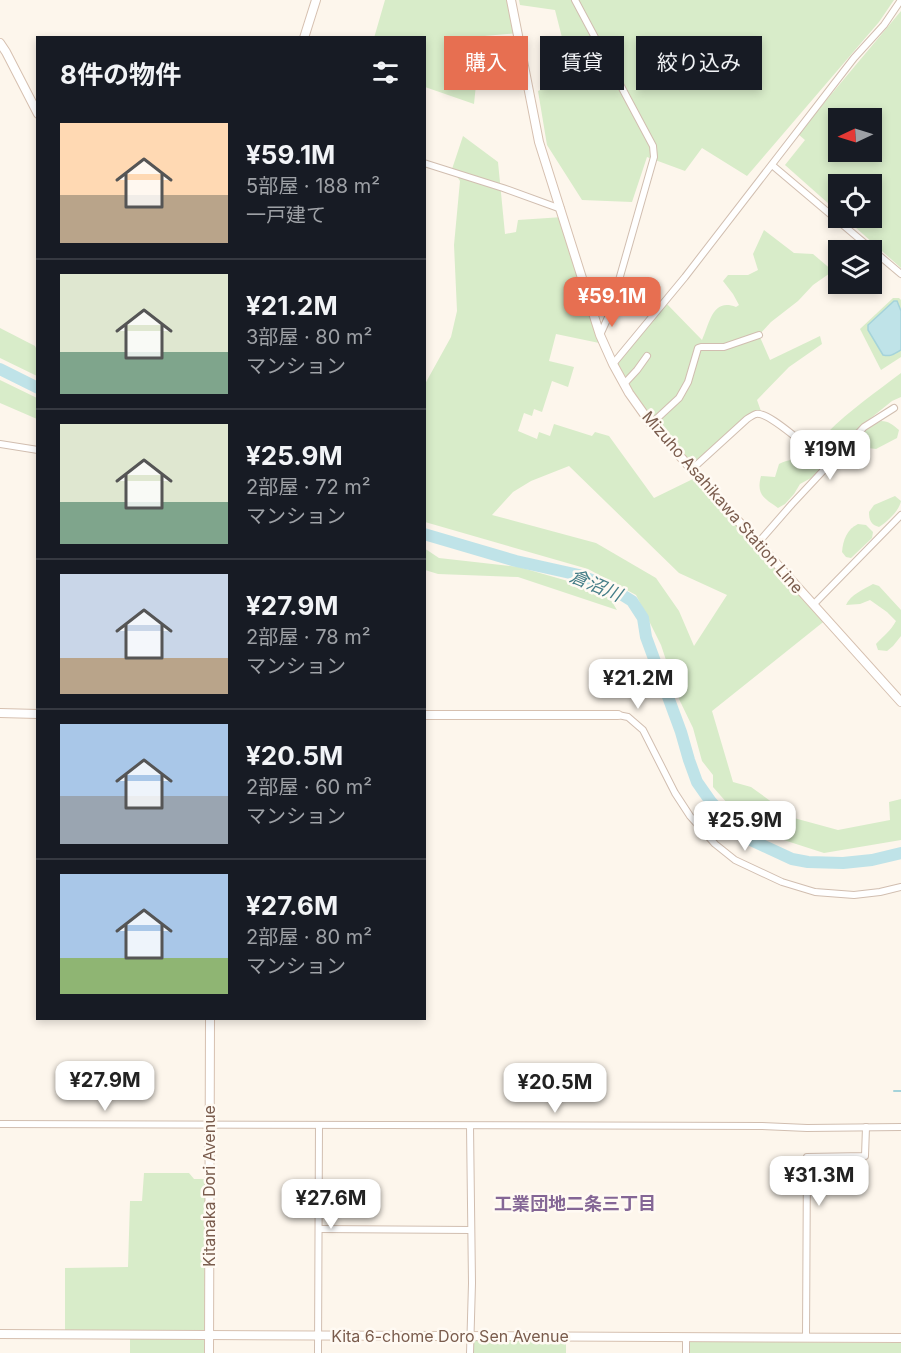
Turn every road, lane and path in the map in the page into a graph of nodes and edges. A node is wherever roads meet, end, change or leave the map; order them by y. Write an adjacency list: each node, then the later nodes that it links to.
1 (316, 0): 5 (street)
2 (511, 0): 10 (street, Mizuho Asahikawa Station Line)
3 (575, 0): 13 (street)
4 (901, 0): 9 (street)
5 (305, 36)
6 (0, 43): 7 (street)
7 (36, 110)
8 (426, 164): 10 (street)
9 (772, 165): 11 (street); 15 (street)
10 (561, 209): 13 (street, Mizuho Asahikawa Station Line)
11 (901, 274)
12 (759, 334): 18 (street)
13 (600, 335): 15 (street, Mizuho Asahikawa Station Line)
14 (647, 356): 16 (street)
15 (613, 364): 16 (street, Mizuho Asahikawa Station Line)
16 (624, 384): 18 (street, Mizuho Asahikawa Station Line)
17 (894, 408): 24 (street)
18 (651, 424): 22 (street, Mizuho Asahikawa Station Line)
19 (798, 439): 22 (street)
20 (0, 444): 21 (street)
21 (36, 450)
22 (691, 470): 24 (street, Mizuho Asahikawa Station Line)
23 (901, 514): 25 (street)
24 (758, 543): 25 (street, Mizuho Asahikawa Station Line)
25 (813, 605): 26 (street, Mizuho Asahikawa Station Line)
26 (901, 702)
27 (0, 713): 28 (street)
28 (36, 714)
29 (426, 715): 30 (street)
30 (618, 715): 31 (street)
31 (901, 887)
32 (210, 1020): 34 (street, Kitanaka Dori Avenue)
33 (0, 1124): 34 (street)
34 (210, 1124): 35 (street); 42 (street, Kitanaka Dori Avenue)
35 (319, 1125): 36 (street); 39 (street)
36 (470, 1126): 37 (street); 40 (street)
37 (866, 1127): 38 (street); 46 (street)
38 (901, 1127)
39 (319, 1229): 40 (street); 43 (street)
40 (471, 1230): 44 (street)
41 (0, 1334): 42 (street, Kita 6-chome Doro Sen Avenue)
42 (209, 1335): 43 (street, Kita 6-chome Doro Sen Avenue); 48 (street, Kitanaka Dori Avenue)
43 (318, 1335): 44 (street, Kita 6-chome Doro Sen Avenue); 49 (street)
44 (470, 1337): 45 (street, Kita 6-chome Doro Sen Avenue); 50 (street)
45 (686, 1337): 46 (street, Kita 6-chome Doro Sen Avenue); 51 (street)
46 (806, 1337): 47 (street, Kita 6-chome Doro Sen Avenue)
47 (901, 1338)
48 (209, 1353)
49 (318, 1353)
50 (470, 1353)
51 (686, 1353)

